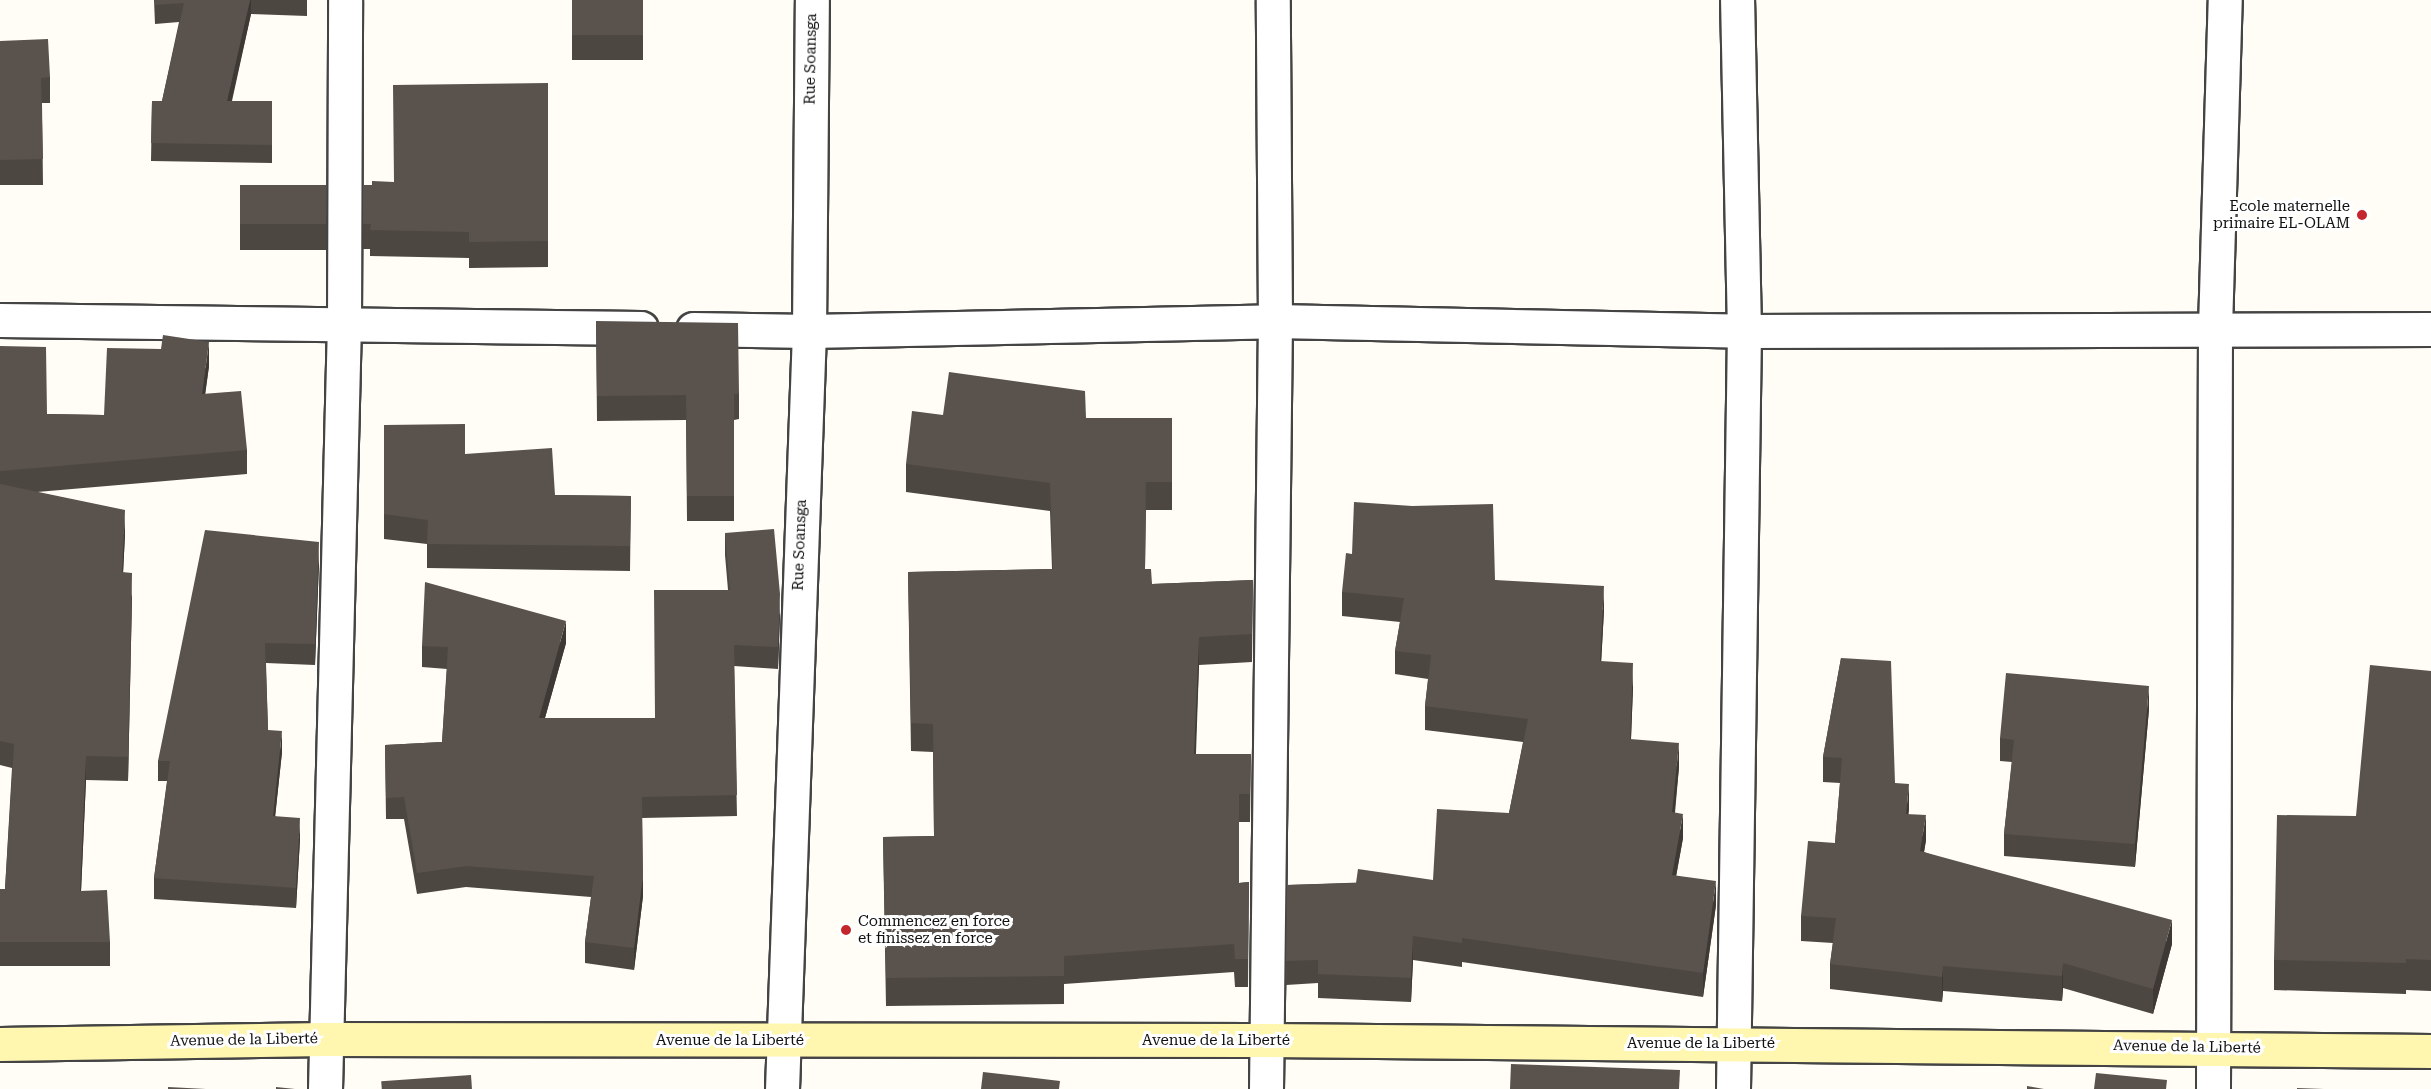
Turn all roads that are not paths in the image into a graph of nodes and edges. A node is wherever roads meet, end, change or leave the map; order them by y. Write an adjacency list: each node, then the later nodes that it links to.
1 (345, 0): 8 (street)
2 (812, 0): 11 (street, Rue Soansga)
3 (1273, 0): 7 (street)
4 (1737, 0): 12 (street)
5 (2225, 0): 9 (street)
6 (0, 320): 8 (street)
7 (1275, 321): 11 (street); 12 (street); 14 (street)
8 (344, 323): 11 (street); 13 (street)
9 (2215, 328): 10 (street); 12 (street); 18 (street)
10 (2431, 329)
11 (809, 331): 15 (street, Rue Soansga)
12 (1744, 331): 17 (street)
13 (325, 1039): 15 (main road, Avenue de la Liberté); 16 (main road, Avenue de la Liberté); 20 (street)
14 (1266, 1040): 15 (main road, Avenue de la Liberté); 17 (main road, Avenue de la Liberté); 22 (street)
15 (781, 1041): 21 (street, Rue Soansga)
16 (0, 1044)
17 (1733, 1044): 18 (main road, Avenue de la Liberté); 23 (street)
18 (2213, 1047): 19 (main road, Avenue de la Liberté); 24 (street)
19 (2431, 1051)
20 (325, 1089)
21 (782, 1089)
22 (1266, 1089)
23 (1733, 1089)
24 (2213, 1089)

